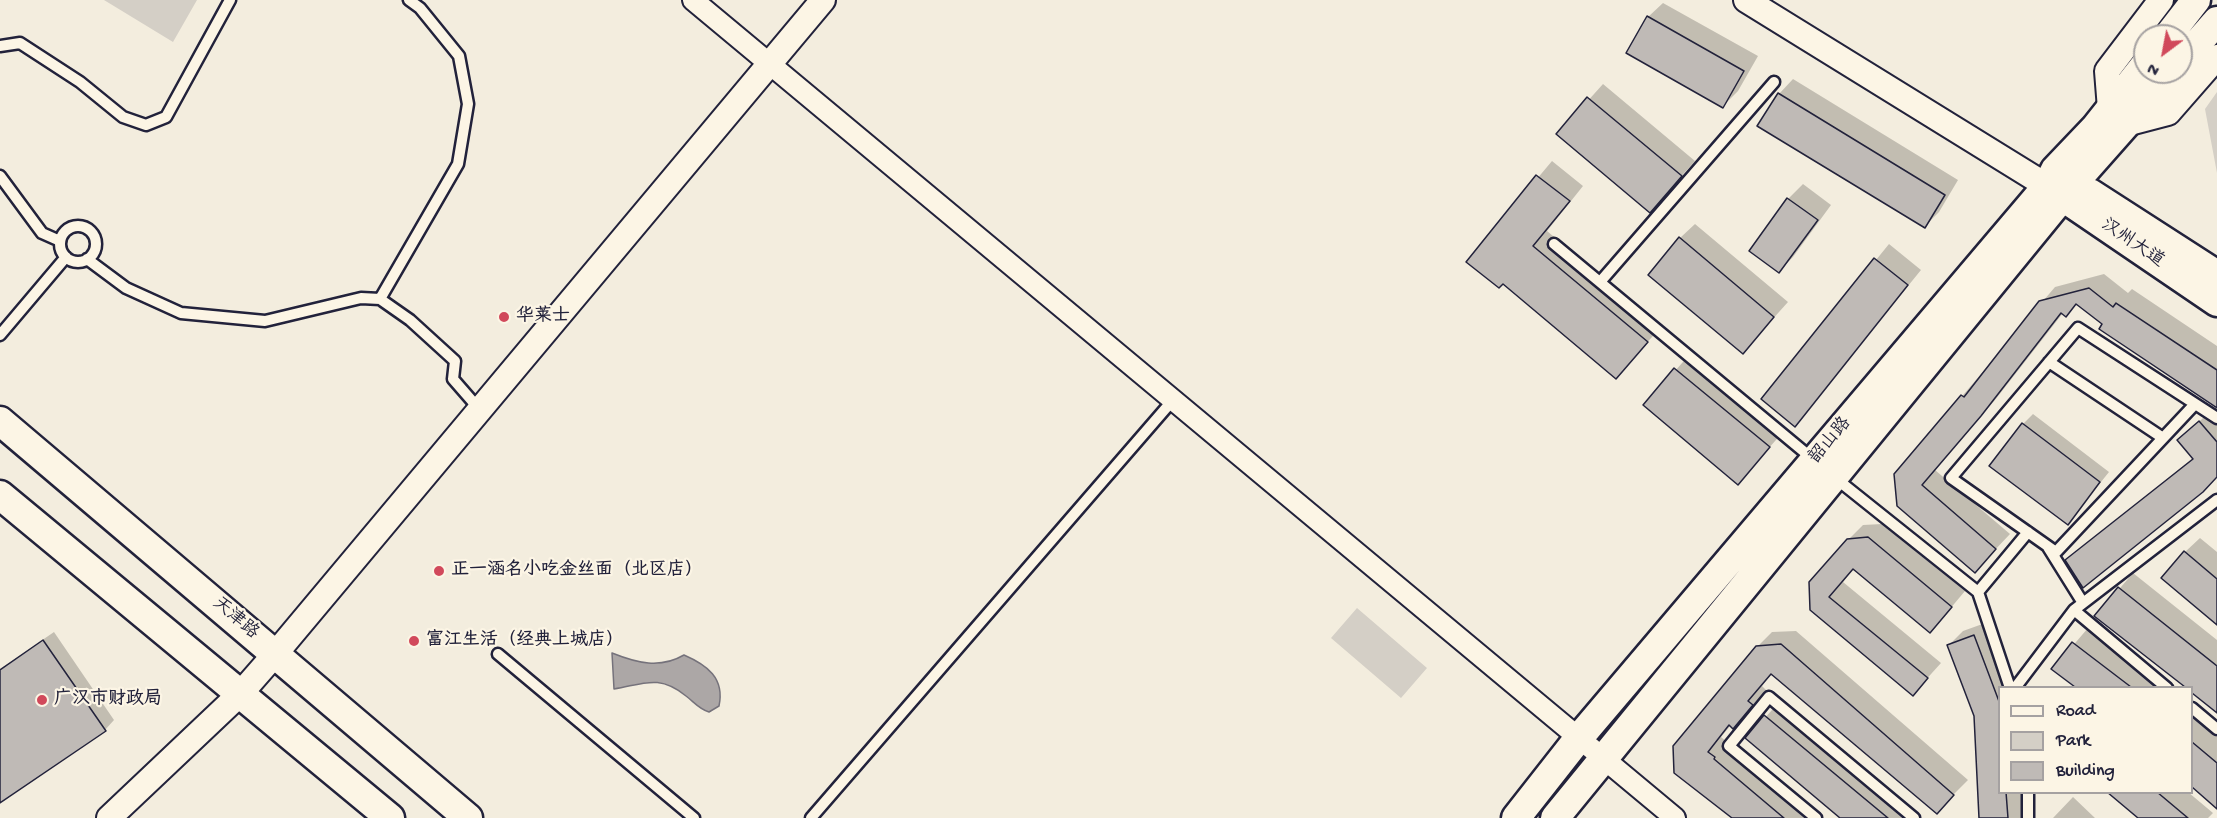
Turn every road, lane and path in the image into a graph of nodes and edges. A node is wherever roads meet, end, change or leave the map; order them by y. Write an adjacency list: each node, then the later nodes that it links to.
1 (230, 0): 10 (lane)
2 (408, 0): 26 (lane)
3 (693, 0): 13 (street)
4 (823, 0): 13 (street)
5 (1746, 0): 19 (street)
6 (2161, 0): 17 (street)
7 (2194, 2): 9 (main road)
8 (2217, 21): 11 (main road)
9 (2177, 24)
10 (0, 46)
11 (2193, 48)
12 (2217, 57): 17 (street)
13 (772, 63): 30 (street); 32 (street)
14 (1774, 82): 25 (lane)
15 (2135, 84): 17 (main road, 韶山路)
16 (2157, 84): 17 (main road, 韶山路)
17 (2118, 116): 19 (main road, 韶山路)
18 (0, 176): 20 (lane)
19 (2059, 184): 24 (main road, 汉州大道); 27 (main road, 汉州大道); 36 (main road, 韶山路)
20 (60, 241): 22 (lane); 23 (lane)
21 (1554, 244): 25 (lane)
22 (66, 257): 23 (lane); 28 (lane)
23 (87, 259): 26 (lane)
24 (2217, 275)
25 (1600, 282): 36 (lane)
26 (380, 299): 32 (lane)
27 (2217, 302)
28 (0, 335)
29 (2049, 362): 31 (lane); 35 (lane); 39 (lane)
30 (1173, 400): 51 (street); 58 (lane)
31 (2195, 404): 33 (lane); 35 (lane)
32 (480, 411): 43 (street)
33 (2217, 418)
34 (0, 421): 43 (main road, 天津路)
35 (2163, 438): 40 (lane)
36 (1824, 469): 41 (lane); 51 (main road, 韶山路); 52 (main road, 韶山路)
37 (0, 495): 48 (main road)
38 (2217, 500): 42 (lane)
39 (2028, 532): 40 (lane); 41 (lane)
40 (2046, 545): 42 (lane)
41 (1978, 592): 45 (lane)
42 (2078, 606): 46 (lane); 47 (lane)
43 (276, 653): 48 (street); 56 (main road, 天津路)
44 (498, 654): 57 (lane)
45 (2010, 686)
46 (2016, 686)
47 (2166, 686)
48 (241, 693): 54 (street); 55 (main road)
49 (2193, 709): 50 (lane)
50 (2217, 729)
51 (1578, 739): 52 (street); 59 (main road, 韶山路)
52 (1602, 759): 60 (main road, 韶山路); 61 (street)
53 (2028, 794): 64 (lane)
54 (109, 818)
55 (390, 818)
56 (468, 818)
57 (694, 818)
58 (811, 818)
59 (1516, 818)
60 (1555, 818)
61 (1675, 818)
62 (1816, 818): 63 (lane)
63 (1914, 818)
64 (2028, 818)

